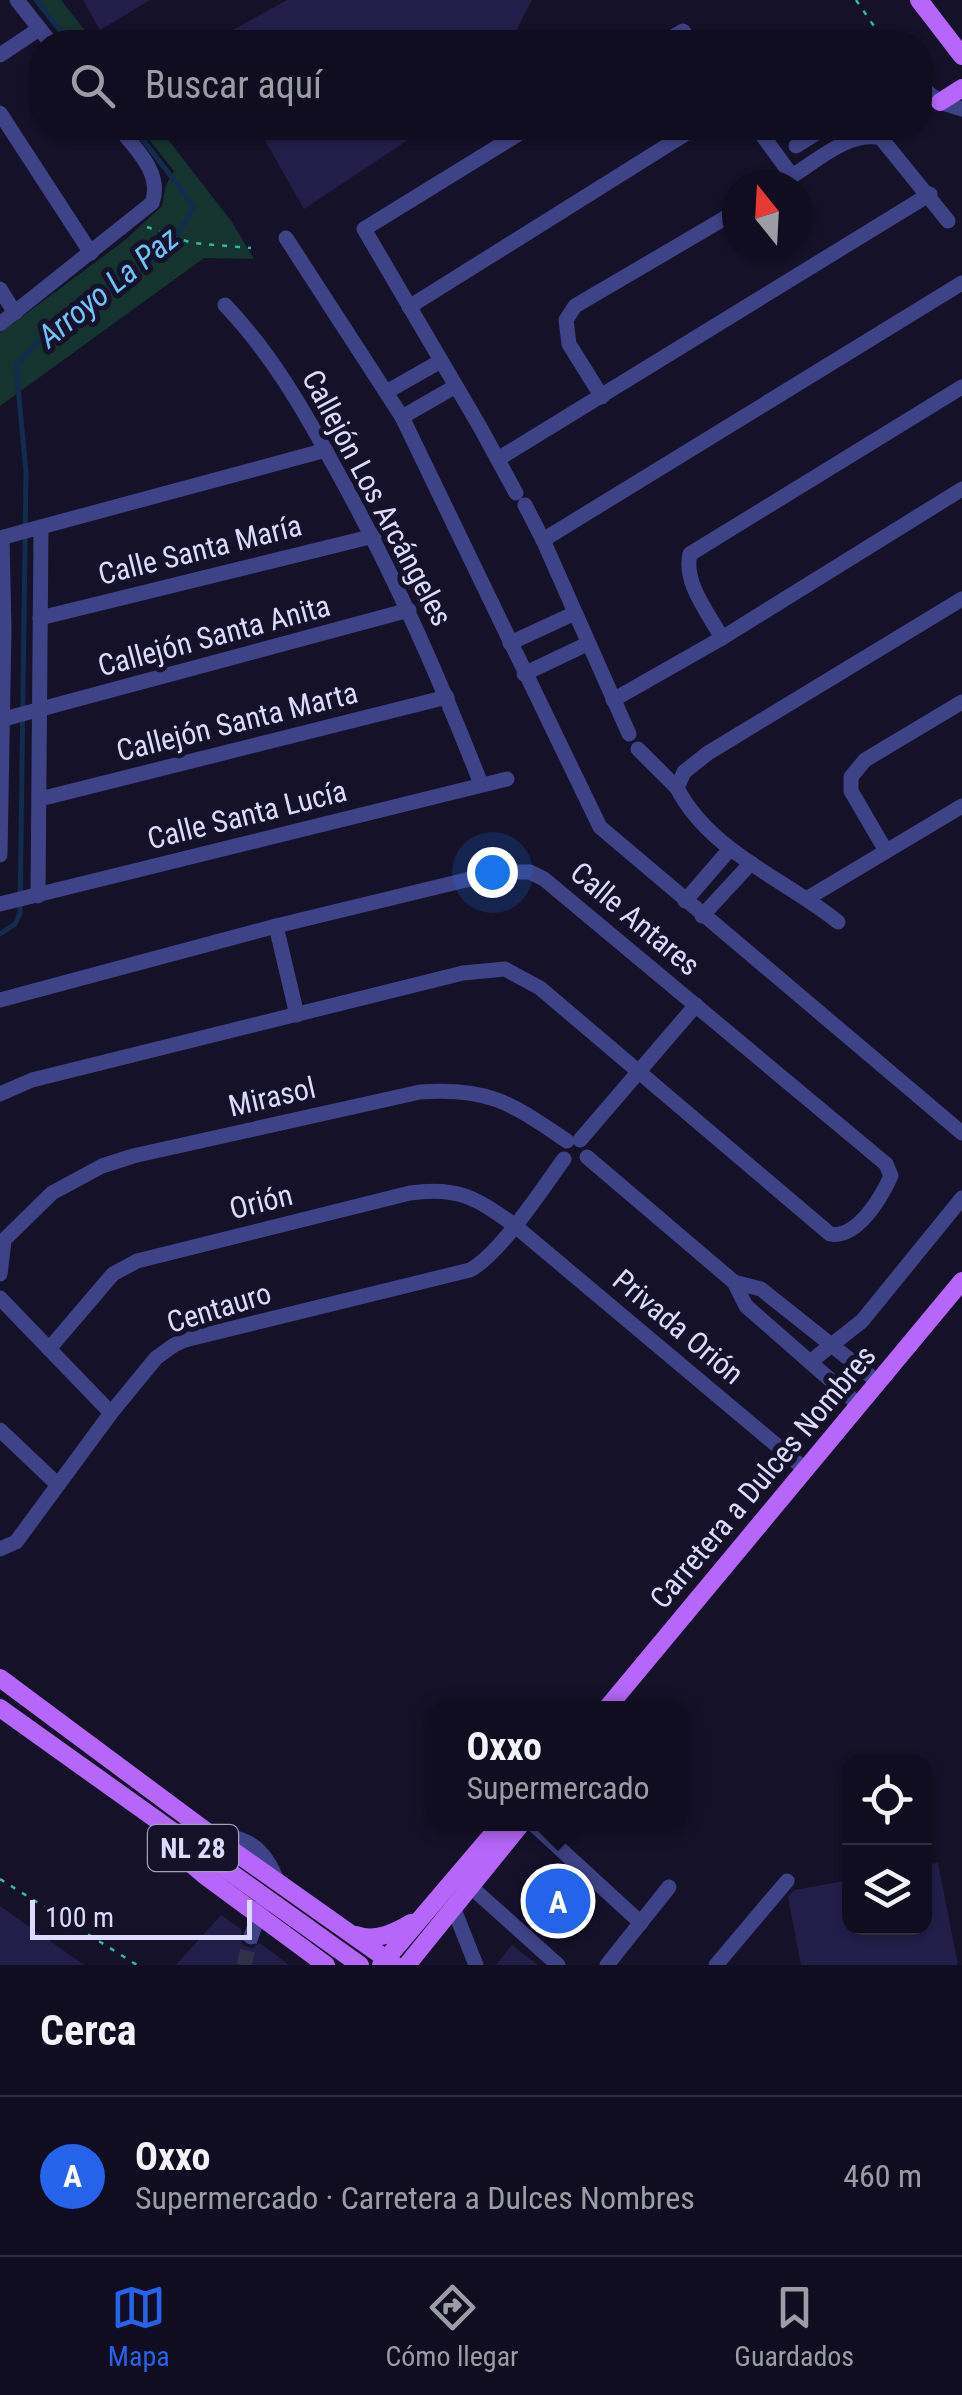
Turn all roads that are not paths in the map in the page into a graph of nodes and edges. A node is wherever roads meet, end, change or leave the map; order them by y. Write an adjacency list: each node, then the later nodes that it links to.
1 (16, 0): 3 (street)
2 (919, 0): 6 (main road)
3 (39, 29)
4 (30, 35): 5 (street)
5 (0, 55)
6 (962, 56)
7 (962, 88): 9 (main road)
8 (932, 96): 9 (street)
9 (940, 102): 10 (street)
10 (962, 109)
11 (0, 112): 26 (street)
12 (127, 140): 26 (street)
13 (509, 140): 30 (street)
14 (676, 140): 30 (street)
15 (763, 140): 20 (street)
16 (806, 140): 19 (street)
17 (852, 140): 21 (street)
18 (883, 140): 22 (street)
19 (796, 146)
20 (779, 170)
21 (803, 170)
22 (930, 194): 24 (street); 37 (street)
23 (722, 219): 37 (street)
24 (948, 220)
25 (286, 238): 36 (street)
26 (91, 253): 31 (street)
27 (962, 282): 45 (street)
28 (0, 289): 31 (street)
29 (226, 306): 39 (street, Callejón Los Arcángeles)
30 (409, 306): 33 (street)
31 (15, 312): 32 (street)
32 (0, 324)
33 (441, 360): 34 (street); 36 (street)
34 (456, 386): 38 (street); 40 (street)
35 (962, 387): 51 (street)
36 (388, 391): 38 (street)
37 (602, 397): 40 (street)
38 (402, 417): 52 (street)
39 (326, 450): 42 (street); 43 (street, Callejón Los Arcángeles)
40 (498, 459): 45 (street)
41 (962, 489): 51 (street)
42 (36, 529): 44 (street); 49 (street)
43 (374, 536): 47 (street, Callejón Los Arcángeles); 49 (street, Calle Santa María)
44 (4, 537): 50 (street)
45 (543, 540): 48 (street)
46 (962, 599): 62 (street)
47 (409, 610): 55 (street, Callejón Los Arcángeles); 58 (street, Callejón Santa Anita)
48 (574, 614): 52 (street); 53 (street)
49 (40, 618): 58 (street)
50 (2, 628): 59 (street)
51 (722, 638): 56 (street)
52 (510, 644): 54 (street)
53 (587, 644): 54 (street); 56 (street)
54 (524, 674): 72 (street)
55 (447, 698): 61 (street, Callejón Los Arcángeles); 63 (street, Callejón Santa Marta)
56 (613, 700): 62 (street)
57 (962, 702): 67 (street)
58 (37, 712): 59 (street, Callejón Santa Anita); 63 (street)
59 (4, 719): 65 (street)
60 (507, 779): 61 (street, Calle Santa Lucía)
61 (482, 784): 70 (street, Calle Santa Lucía)
62 (678, 788): 66 (street)
63 (40, 799): 70 (street)
64 (962, 806): 67 (street)
65 (1, 811): 68 (street)
66 (730, 849): 69 (street); 72 (street)
67 (886, 851): 71 (street)
68 (0, 855)
69 (751, 863): 71 (street); 74 (street)
70 (36, 897): 73 (street, Calle Santa Lucía)
71 (808, 898): 75 (street)
72 (685, 901): 74 (street)
73 (1, 904)
74 (702, 916): 82 (street)
75 (838, 922)
76 (276, 926): 77 (street, Calle Antares); 78 (street, Calle Antares); 79 (street)
77 (0, 1000)
78 (696, 1005): 80 (street); 80 (street, Calle Antares)
79 (297, 1014): 80 (street); 81 (street)
80 (639, 1072): 83 (street)
81 (0, 1094)
82 (962, 1133)
83 (574, 1141): 84 (street); 85 (street); 88 (street, Mirasol)
84 (586, 1157): 85 (street); 91 (street)
85 (564, 1159): 87 (street, Centauro)
86 (962, 1198): 93 (street)
87 (514, 1225): 94 (street, Orión); 98 (street, Centauro); 100 (street, Privada Orión)
88 (2, 1242): 89 (street, Mirasol)
89 (0, 1274)
90 (962, 1281): 96 (main road, Carretera a Dulces Nombres)
91 (734, 1282): 93 (street); 95 (street)
92 (0, 1298): 94 (street)
93 (829, 1344): 95 (street); 96 (street)
94 (48, 1349): 98 (street)
95 (810, 1362): 97 (street)
96 (878, 1382): 97 (main road, Carretera a Dulces Nombres)
97 (859, 1405): 100 (main road, Carretera a Dulces Nombres)
98 (111, 1413): 101 (street, Centauro)
99 (0, 1430): 101 (street)
100 (806, 1470): 104 (main road, Carretera a Dulces Nombres)
101 (58, 1484): 102 (street, Centauro)
102 (5, 1548)
103 (0, 1678): 116 (main road)
104 (613, 1701)
105 (0, 1708): 112 (main road, NL 28)
106 (495, 1831): 115 (main road)
107 (515, 1831): 110 (main road)
108 (542, 1831): 114 (street)
109 (787, 1881): 127 (street)
110 (470, 1886): 113 (main road); 119 (street)
111 (669, 1887): 114 (street)
112 (262, 1907): 117 (street); 118 (main road, NL 28)
113 (453, 1907): 115 (main road); 125 (street)
114 (640, 1922): 126 (street)
115 (427, 1924): 116 (main road); 120 (main road); 123 (main road); 124 (main road)
116 (345, 1931): 120 (main road)
117 (252, 1937)
118 (330, 1957): 121 (main road); 122 (main road, NL 28)
119 (547, 1962)
120 (387, 1963)
121 (348, 1965)
122 (360, 1965)
123 (407, 1965)
124 (424, 1965)
125 (476, 1965)
126 (607, 1965)
127 (716, 1965)

